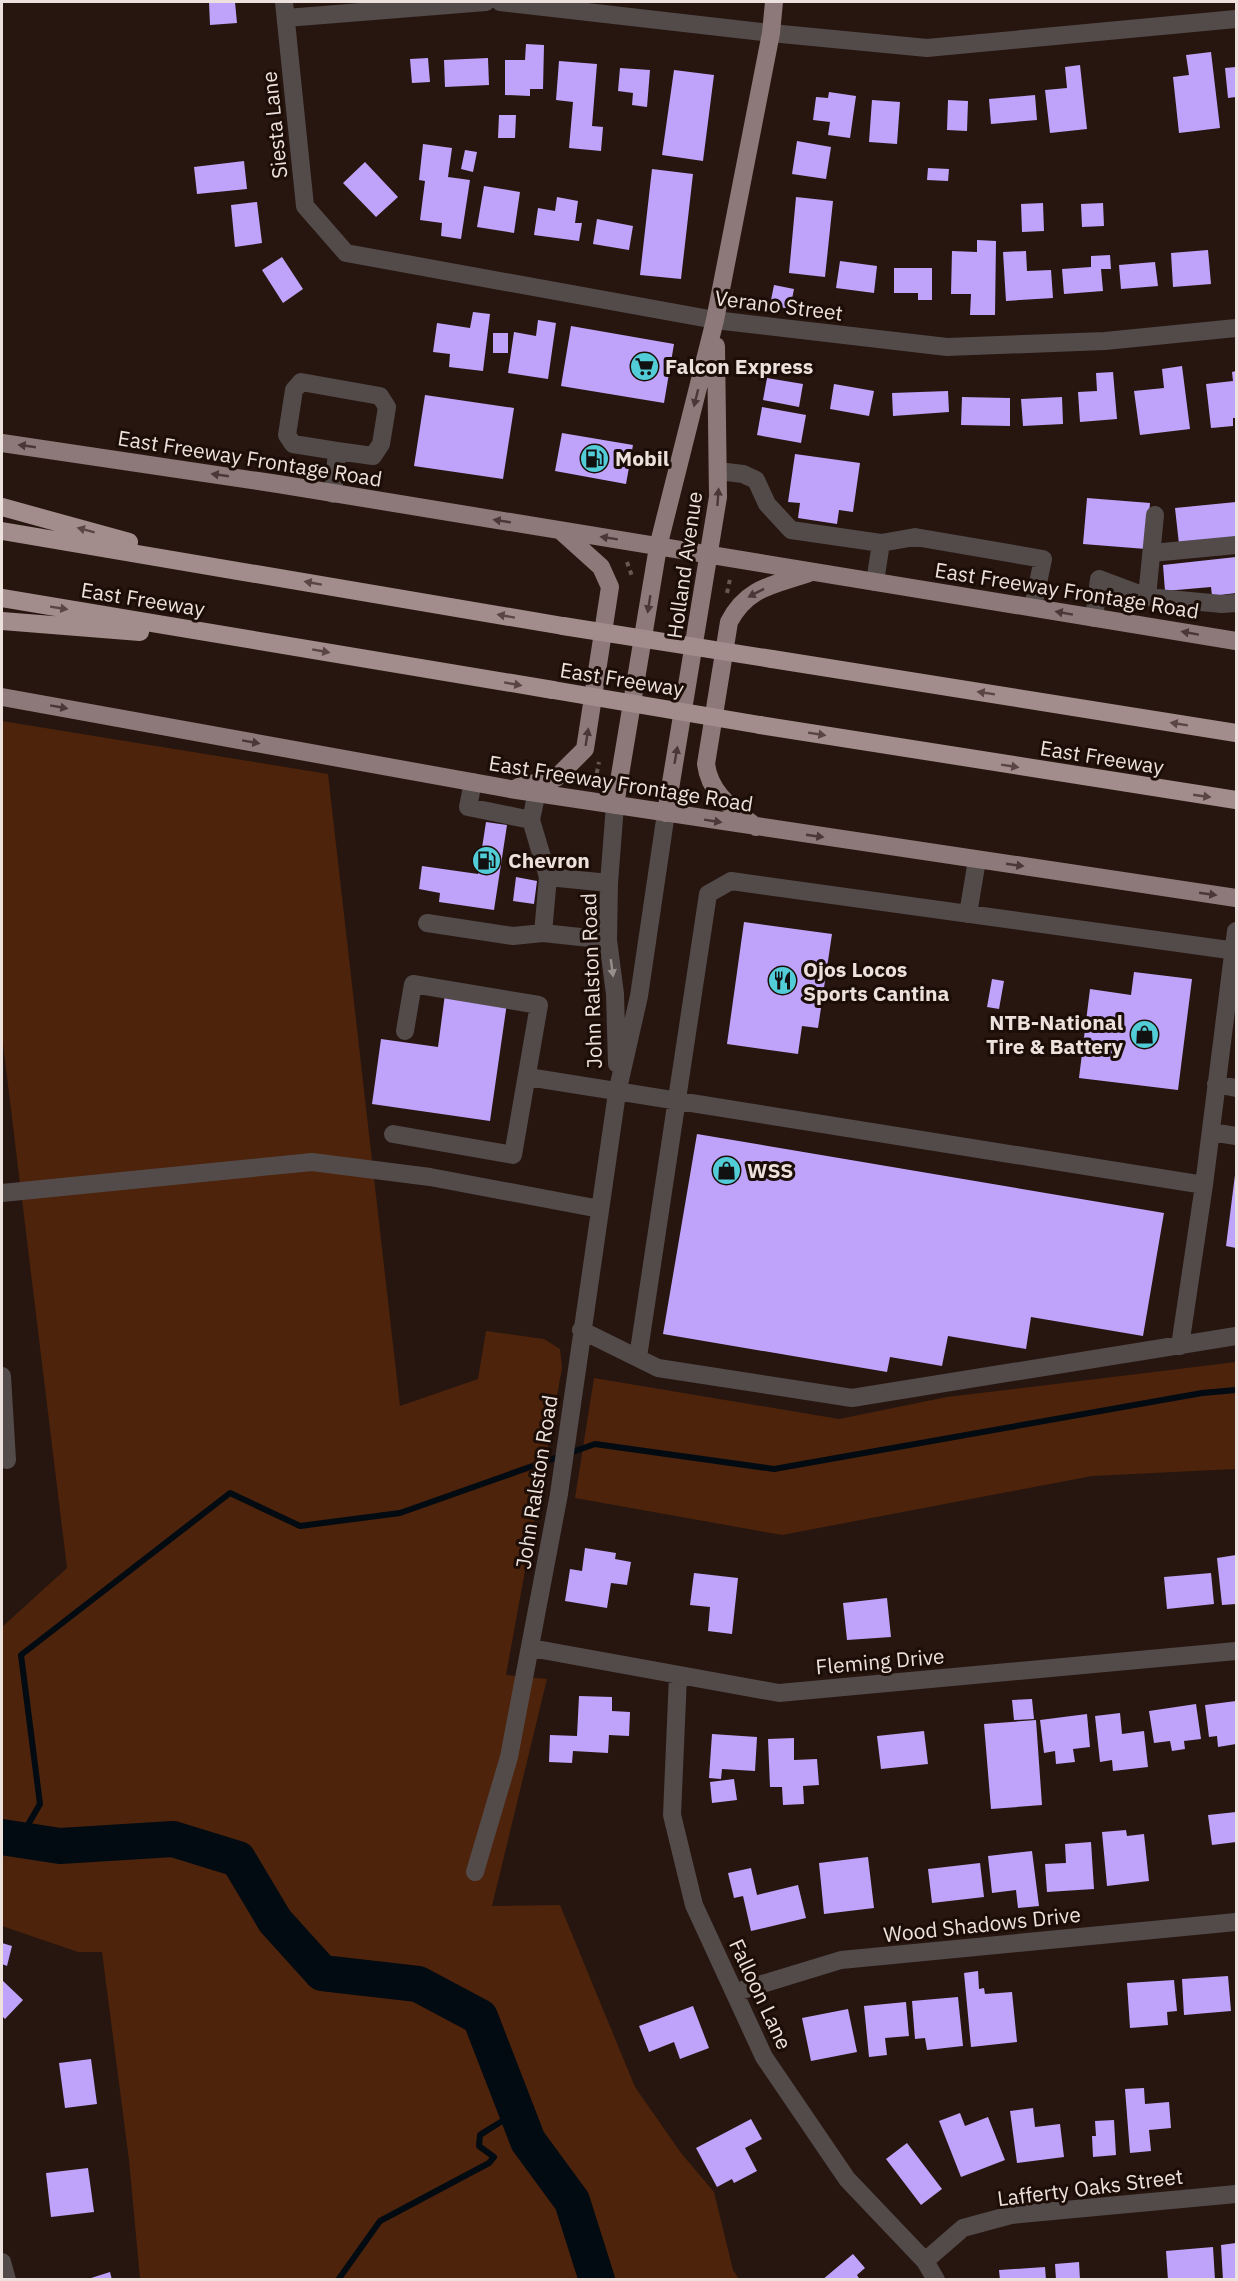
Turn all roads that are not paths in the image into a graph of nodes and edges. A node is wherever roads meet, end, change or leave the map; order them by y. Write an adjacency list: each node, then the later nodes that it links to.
1 (486, 2): 4 (street)
2 (500, 2): 6 (street)
3 (774, 2): 6 (main road, Holland Avenue)
4 (285, 10): 7 (street, Siesta Lane)
5 (1236, 19): 6 (street)
6 (771, 33): 8 (main road, Holland Avenue)
7 (330, 234): 8 (street, Verano Street)
8 (715, 320): 9 (street, Verano Street); 12 (main road, Holland Avenue); 20 (main road, Holland Avenue, one-way to 20)
9 (1236, 328)
10 (2, 443): 13 (main road, East Freeway Frontage Road, one-way to 10)
11 (337, 451): 11 (street); 13 (street)
12 (718, 471): 18 (street); 22 (main road, Holland Avenue, one-way to 12)
13 (333, 494): 16 (main road, East Freeway Frontage Road, one-way to 13)
14 (2, 507): 23 (highway, one-way to 14)
15 (1155, 515): 21 (street)
16 (560, 530): 20 (main road, East Freeway Frontage Road, one-way to 16); 37 (main road, one-way to 16)
17 (2, 531): 23 (highway, East Freeway)
18 (881, 543): 25 (street); 29 (street)
19 (1236, 545): 21 (street)
20 (658, 547): 22 (main road, East Freeway Frontage Road); 39 (main road, John Ralston Road, one-way to 39)
21 (1152, 554): 26 (street)
22 (710, 555): 24 (main road, East Freeway Frontage Road); 40 (main road, Holland Avenue, one-way to 22)
23 (224, 568): 35 (highway, East Freeway, one-way to 23, bridge)
24 (811, 572): 25 (main road, East Freeway Frontage Road); 42 (main road, one-way to 42)
25 (875, 582): 29 (main road, East Freeway Frontage Road)
26 (1147, 597): 28 (street); 30 (street)
27 (2, 598): 32 (highway, East Freeway, one-way to 32)
28 (1236, 603)
29 (1033, 608): 30 (main road, East Freeway Frontage Road, one-way to 29)
30 (1094, 618): 33 (main road, East Freeway Frontage Road, one-way to 30)
31 (2, 621): 32 (highway)
32 (263, 641): 38 (highway, East Freeway, one-way to 38, bridge)
33 (1236, 641)
34 (2, 697): 36 (main road, East Freeway Frontage Road, one-way to 36)
35 (1236, 733)
36 (473, 782): 37 (main road, East Freeway Frontage Road); 41 (street)
37 (538, 788): 39 (main road, East Freeway Frontage Road); 41 (street)
38 (1236, 800)
39 (615, 806): 40 (main road, East Freeway Frontage Road); 45 (street, John Ralston Road)
40 (666, 813): 42 (main road, East Freeway Frontage Road, one-way to 42); 57 (street, John Ralston Road)
41 (531, 820): 44 (street)
42 (757, 828): 43 (main road, East Freeway Frontage Road, one-way to 43)
43 (977, 860): 46 (main road, East Freeway Frontage Road, one-way to 46); 47 (street)
44 (548, 877): 45 (street); 50 (street)
45 (609, 883): 51 (street, John Ralston Road)
46 (1236, 898)
47 (968, 914): 52 (street); 58 (street)
48 (427, 923): 50 (street)
49 (1236, 931): 52 (street)
50 (543, 933): 51 (street)
51 (608, 940): 57 (street, John Ralston Road, one-way to 57)
52 (1234, 951): 55 (street)
53 (405, 1031): 54 (street)
54 (528, 1077): 57 (street); 60 (street)
55 (1216, 1084): 56 (street); 59 (street)
56 (1236, 1088)
57 (617, 1093): 58 (street); 64 (street, John Ralston Road)
58 (677, 1101): 62 (street); 68 (street)
59 (1211, 1131): 61 (street); 62 (street)
60 (393, 1134)
61 (1236, 1136)
62 (1204, 1185): 67 (street)
63 (2, 1193): 64 (street)
64 (600, 1209): 65 (street, John Ralston Road)
65 (581, 1330): 68 (street); 71 (street, John Ralston Road)
66 (1236, 1336): 67 (street)
67 (1180, 1346): 68 (street)
68 (638, 1358)
69 (2, 1376): 70 (street)
70 (2, 1458)
71 (531, 1648): 73 (street, Fleming Drive); 74 (street, John Ralston Road)
72 (1236, 1651): 73 (street, Fleming Drive)
73 (678, 1676): 76 (street, Falloon Lane)
74 (475, 1872)
75 (1236, 1922): 76 (street, Wood Shadows Drive)
76 (736, 1992): 78 (street, Falloon Lane)
77 (1236, 2194): 78 (street, Lafferty Oaks Street)
78 (925, 2261): 81 (street, Falloon Lane)
79 (2, 2262): 80 (street)
80 (7, 2280)
81 (936, 2280)

